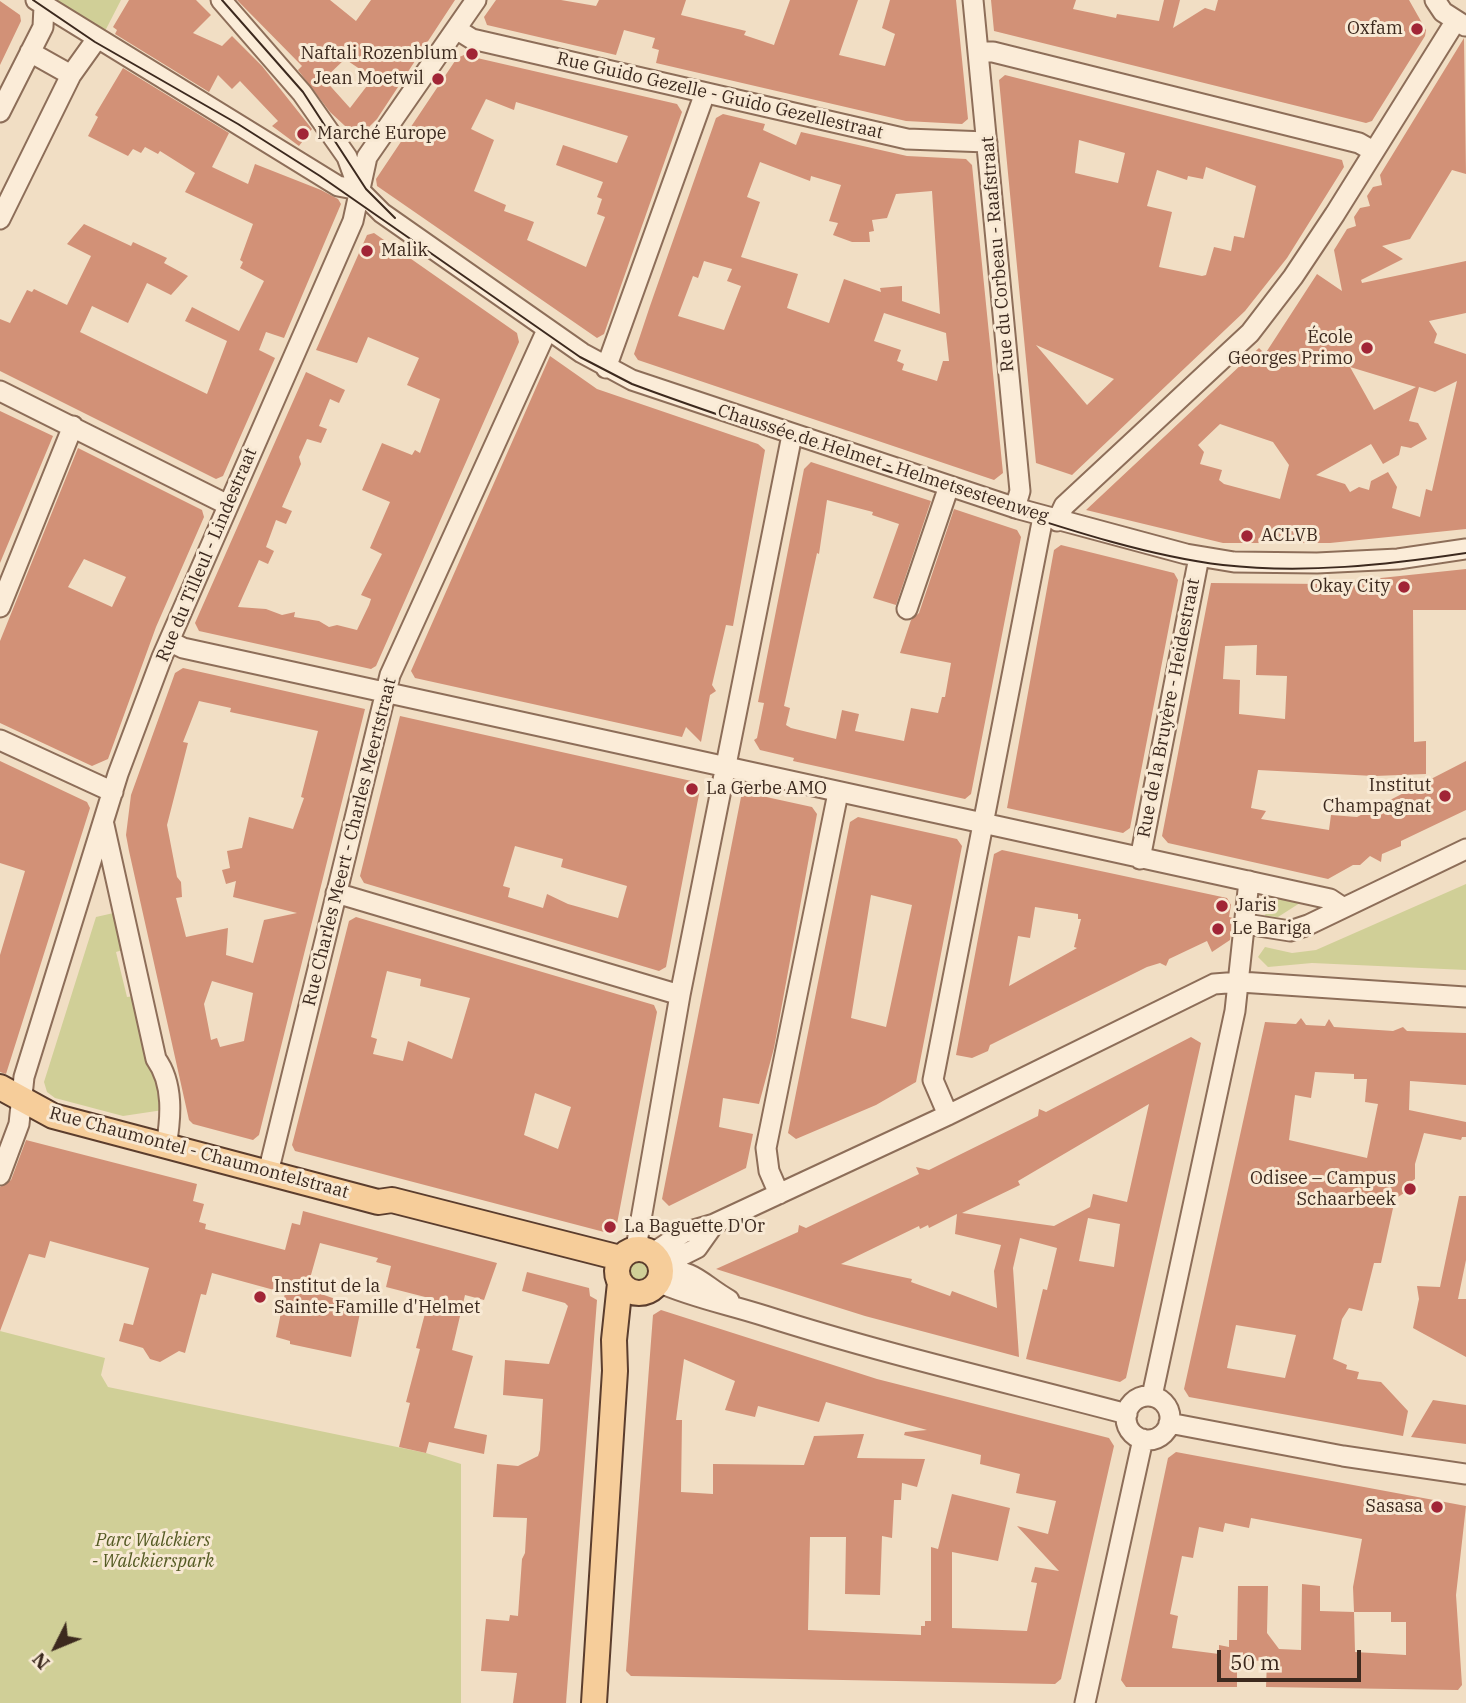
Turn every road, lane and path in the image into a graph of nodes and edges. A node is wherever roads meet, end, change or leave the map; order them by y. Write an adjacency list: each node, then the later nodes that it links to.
1 (221, 0): 16 (street)
2 (477, 0): 7 (street, Rue du Tilleul - Lindestraat)
3 (974, 0): 10 (street, Rue du Corbeau - Raafstraat)
4 (1435, 0): 6 (street)
5 (40, 3): 8 (street); 9 (street)
6 (1461, 24): 15 (street)
7 (456, 29): 12 (street, Rue Guido Gezelle - Guido Gezellestraat); 16 (street, Rue du Tilleul - Lindestraat)
8 (96, 40): 11 (street); 16 (street)
9 (30, 52): 11 (street); 13 (street)
10 (979, 52): 14 (street, Rue du Corbeau - Raafstraat); 15 (street)
11 (71, 75): 17 (street)
12 (705, 93): 14 (street, Rue Guido Gezelle - Guido Gezellestraat); 19 (street)
13 (0, 112)
14 (987, 142): 25 (street, Rue du Corbeau - Raafstraat)
15 (1373, 151): 26 (street)
16 (359, 190): 18 (street, Chaussée de Helmet - Helmetsesteenweg); 24 (street, Rue du Tilleul - Lindestraat)
17 (0, 219)
18 (547, 330): 19 (street, Chaussée de Helmet - Helmetsesteenweg); 32 (street, Rue Charles Meert - Charles Meertstraat)
19 (606, 368): 22 (street, Chaussée de Helmet - Helmetsesteenweg)
20 (0, 391): 21 (street)
21 (73, 426): 24 (street); 29 (street)
22 (792, 435): 23 (street, Chaussée de Helmet - Helmetsesteenweg); 34 (street)
23 (948, 486): 25 (street, Chaussée de Helmet - Helmetsesteenweg); 30 (street)
24 (228, 505): 31 (street, Rue du Tilleul - Lindestraat)
25 (1015, 508): 26 (street, Chaussée de Helmet - Helmetsesteenweg)
26 (1050, 519): 28 (street, Chaussée de Helmet - Helmetsesteenweg); 38 (street)
27 (1466, 549): 28 (street, Chaussée de Helmet - Helmetsesteenweg)
28 (1199, 557): 40 (street, Rue de la Bruyère - Heidestraat)
29 (0, 607)
30 (907, 609)
31 (169, 641): 32 (street); 35 (street, Rue du Tilleul - Lindestraat)
32 (387, 693): 34 (street); 42 (street, Rue Charles Meert - Charles Meertstraat)
33 (0, 740): 35 (street)
34 (724, 767): 36 (street); 46 (street)
35 (113, 792): 37 (street, Rue du Tilleul - Lindestraat)
36 (838, 793): 38 (street); 53 (street)
37 (103, 824): 48 (street, Rue du Tilleul - Lindestraat); 50 (street)
38 (983, 824): 40 (street); 49 (street)
39 (1466, 849): 43 (street)
40 (1140, 859): 41 (street)
41 (1249, 881): 43 (street); 44 (street)
42 (337, 893): 46 (street); 51 (street, Rue Charles Meert - Charles Meertstraat)
43 (1342, 907): 44 (street)
44 (1246, 925): 45 (street)
45 (1240, 982): 47 (street); 49 (street); 59 (street)
46 (680, 995): 56 (street)
47 (1466, 997)
48 (11, 1093): 50 (main road, Rue Chaumontel - Chaumontelstraat); 52 (street, Rue du Tilleul - Lindestraat)
49 (948, 1115): 53 (street)
50 (166, 1147): 51 (main road, Rue Chaumontel - Chaumontelstraat)
51 (268, 1173): 56 (main road, Rue Chaumontel - Chaumontelstraat)
52 (0, 1175)
53 (779, 1194): 54 (street)
54 (714, 1224): 55 (street); 56 (street)
55 (691, 1252): 56 (street); 57 (street)
56 (641, 1270): 57 (street); 58 (street); 64 (main road)
57 (696, 1275): 58 (street)
58 (749, 1311): 60 (street)
59 (1152, 1396): 60 (street); 61 (street)
60 (1127, 1413): 62 (street)
61 (1169, 1423): 62 (street); 63 (street)
62 (1143, 1438): 66 (street)
63 (1466, 1474)
64 (594, 1703): 65 (street)
65 (601, 1703)
66 (1085, 1703)

